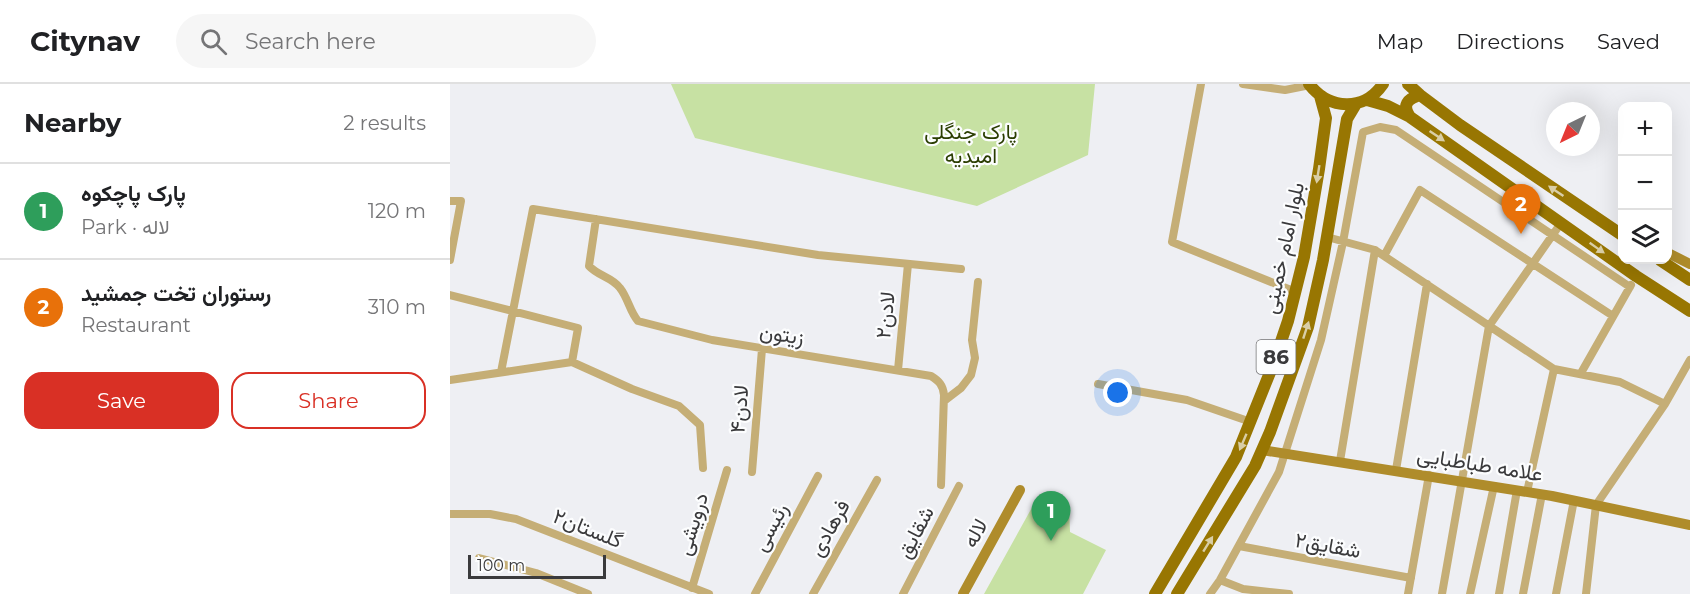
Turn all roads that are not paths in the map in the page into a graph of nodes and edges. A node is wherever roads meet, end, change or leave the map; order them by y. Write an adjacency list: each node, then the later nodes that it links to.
1 (1201, 84): 32 (street)
2 (1243, 84): 5 (street)
3 (1383, 84): 8 (main road, 86)
4 (1408, 84): 6 (main road)
5 (1310, 85): 7 (main road)
6 (1420, 95): 9 (main road); 15 (main road, one-way to 6)
7 (1320, 96): 8 (main road); 10 (main road, بلوار امام خمینی / 86)
8 (1362, 102): 9 (main road); 11 (main road, بلوار امام خمینی / 86)
9 (1410, 117): 14 (main road, one-way to 14)
10 (1322, 143): 11 (main road); 32 (main road, بلوار امام خمینی / 86, one-way to 32)
11 (1342, 147): 17 (main road, بلوار امام خمینی / 86)
12 (450, 201): 22 (street)
13 (597, 219): 23 (street); 35 (street); 38 (street, زیتون)
14 (1562, 223): 16 (street); 29 (main road, one-way to 29)
15 (1618, 230)
16 (1553, 236): 18 (street); 24 (street); 29 (street)
17 (1327, 237): 18 (street); 50 (main road, بلوار امام خمینی / 86, one-way to 17)
18 (1344, 242): 19 (street); 51 (street)
19 (1375, 250): 21 (street); 52 (street)
20 (1672, 255): 26 (street)
21 (1384, 256): 24 (street); 31 (street)
22 (450, 260)
23 (908, 264): 27 (street); 42 (street, لادن۲)
24 (1533, 264): 36 (street); 37 (street)
25 (1666, 264): 28 (main road)
26 (1690, 264)
27 (961, 269)
28 (1690, 280)
29 (1633, 281): 34 (main road); 36 (street)
30 (978, 282): 47 (street)
31 (1427, 284): 37 (street); 55 (street)
32 (1296, 292): 49 (main road, بلوار امام خمینی / 86)
33 (450, 295): 35 (street)
34 (1690, 310)
35 (514, 311): 40 (street); 43 (street)
36 (1613, 316): 44 (street)
37 (1489, 326): 41 (street); 60 (street)
38 (762, 349): 42 (street, زیتون); 56 (street, لادن۴)
39 (1690, 360): 48 (street)
40 (572, 362): 43 (street); 53 (street)
41 (1554, 369): 44 (street); 65 (street)
42 (898, 370): 47 (street, زیتون)
43 (501, 372): 45 (street)
44 (1581, 373): 48 (street)
45 (450, 380)
46 (1098, 384): 49 (street)
47 (944, 401): 61 (street, زیتون)
48 (1665, 404): 68 (street)
49 (1251, 422): 76 (main road, بلوار امام خمینی / 86, one-way to 76)
50 (1262, 450): 51 (street, علامه طباطبایی); 83 (main road, بلوار امام خمینی / 86, one-way to 50)
51 (1284, 454): 52 (street, علامه طباطبایی); 71 (street)
52 (1340, 461): 55 (street, علامه طباطبایی)
53 (703, 468)
54 (727, 470): 75 (street, درویشی)
55 (1396, 470): 58 (street, علامه طباطبایی)
56 (752, 472)
57 (818, 476): 79 (street, رئیسی)
58 (1429, 476): 60 (street, علامه طباطبایی); 73 (street)
59 (877, 480): 80 (street, فرهادی)
60 (1461, 481): 63 (street, علامه طباطبایی); 87 (street)
61 (941, 485)
62 (959, 486): 81 (street, شقایق)
63 (1494, 486): 65 (street, علامه طباطبایی); 88 (street)
64 (1020, 490): 82 (street, لاله)
65 (1522, 491): 66 (street, علامه طباطبایی); 89 (street)
66 (1542, 494): 67 (street, علامه طباطبایی); 90 (street)
67 (1574, 500): 68 (street, علامه طباطبایی); 91 (street)
68 (1596, 505): 70 (street, علامه طباطبایی); 92 (street)
69 (450, 514): 75 (street, گلستان۲)
70 (1690, 525)
71 (1239, 546): 73 (street, شقایق۲); 74 (street)
72 (479, 558): 77 (street)
73 (1411, 578): 86 (street)
74 (1220, 580): 84 (street); 85 (street)
75 (692, 588): 78 (street, گلستان۲)
76 (1161, 592)
77 (588, 594)
78 (708, 594)
79 (755, 594)
80 (813, 594)
81 (903, 594)
82 (963, 594)
83 (1177, 594)
84 (1210, 594)
85 (1288, 594)
86 (1408, 594)
87 (1442, 594)
88 (1470, 594)
89 (1499, 594)
90 (1523, 594)
91 (1556, 594)
92 (1586, 594)

